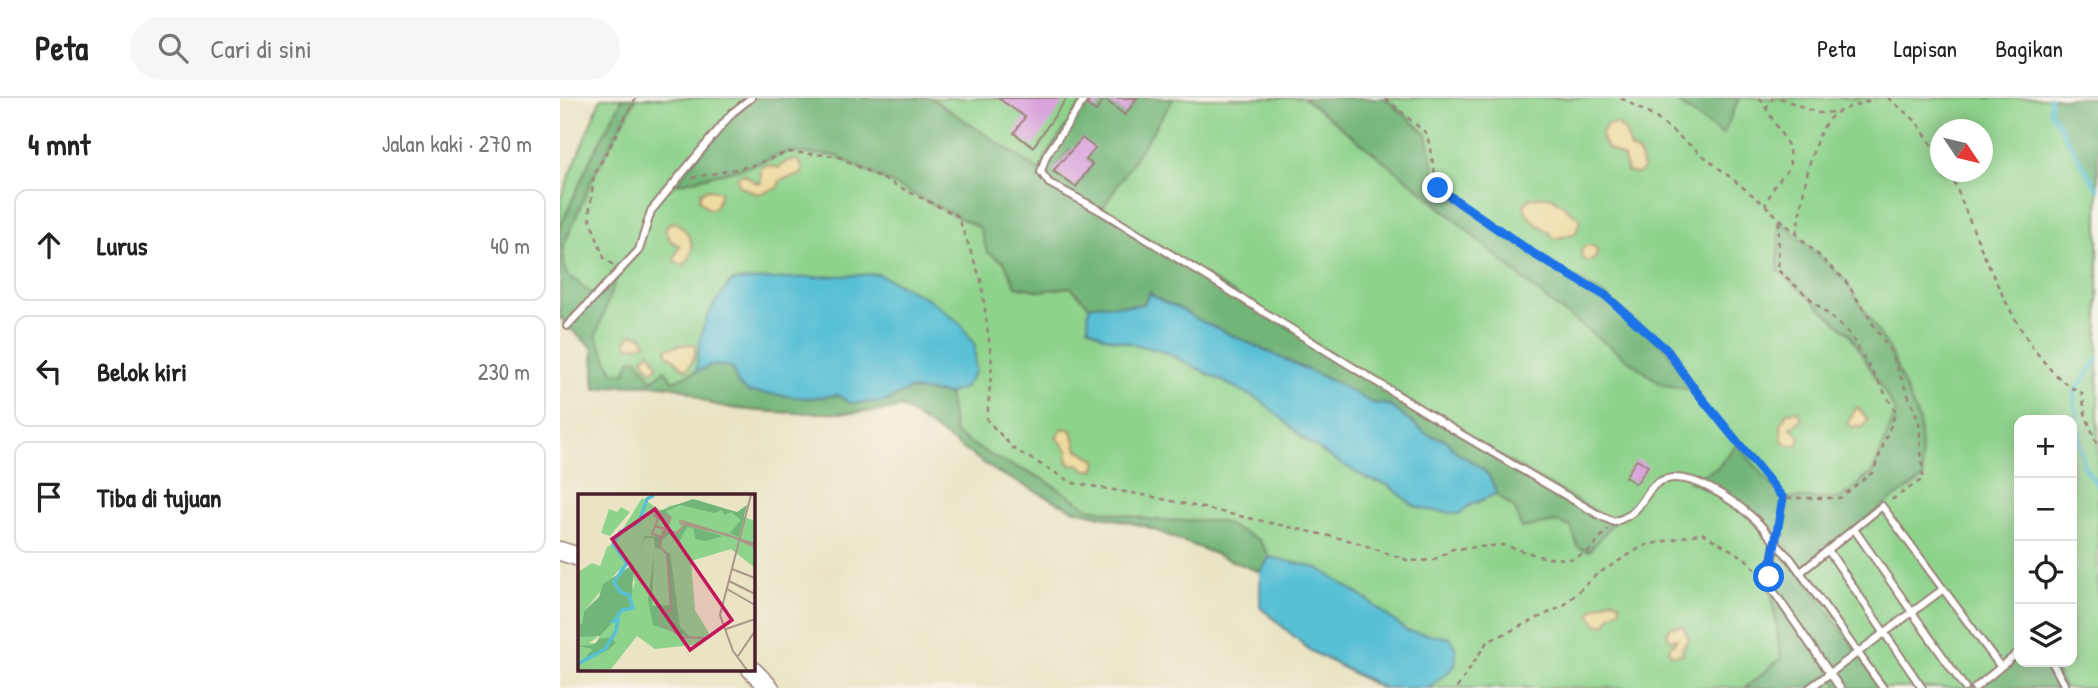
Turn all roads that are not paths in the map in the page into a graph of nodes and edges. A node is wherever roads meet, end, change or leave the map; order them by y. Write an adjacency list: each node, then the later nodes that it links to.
1 (751, 98): 3 (lane)
2 (1085, 98): 5 (lane)
3 (567, 326)
4 (1854, 529): 6 (lane); 10 (lane); 11 (lane)
5 (1775, 545): 9 (lane); 18 (lane)
6 (1828, 550): 9 (lane); 12 (lane)
7 (560, 551): 8 (main road)
8 (578, 557)
9 (1801, 572): 13 (lane)
10 (1942, 590): 11 (lane); 15 (lane)
11 (1913, 612): 12 (lane); 26 (lane)
12 (1886, 633): 13 (lane); 25 (lane)
13 (1859, 653): 18 (lane); 24 (lane)
14 (2014, 656): 15 (lane)
15 (2000, 666): 27 (lane)
16 (2055, 667): 28 (lane)
17 (752, 670): 20 (main road)
18 (1829, 674): 19 (lane); 23 (lane)
19 (1819, 681): 21 (lane); 22 (lane)
20 (770, 688)
21 (1810, 688)
22 (1825, 688)
23 (1840, 688)
24 (1883, 688)
25 (1922, 688)
26 (1965, 688)
27 (1975, 688)
28 (2062, 688)

